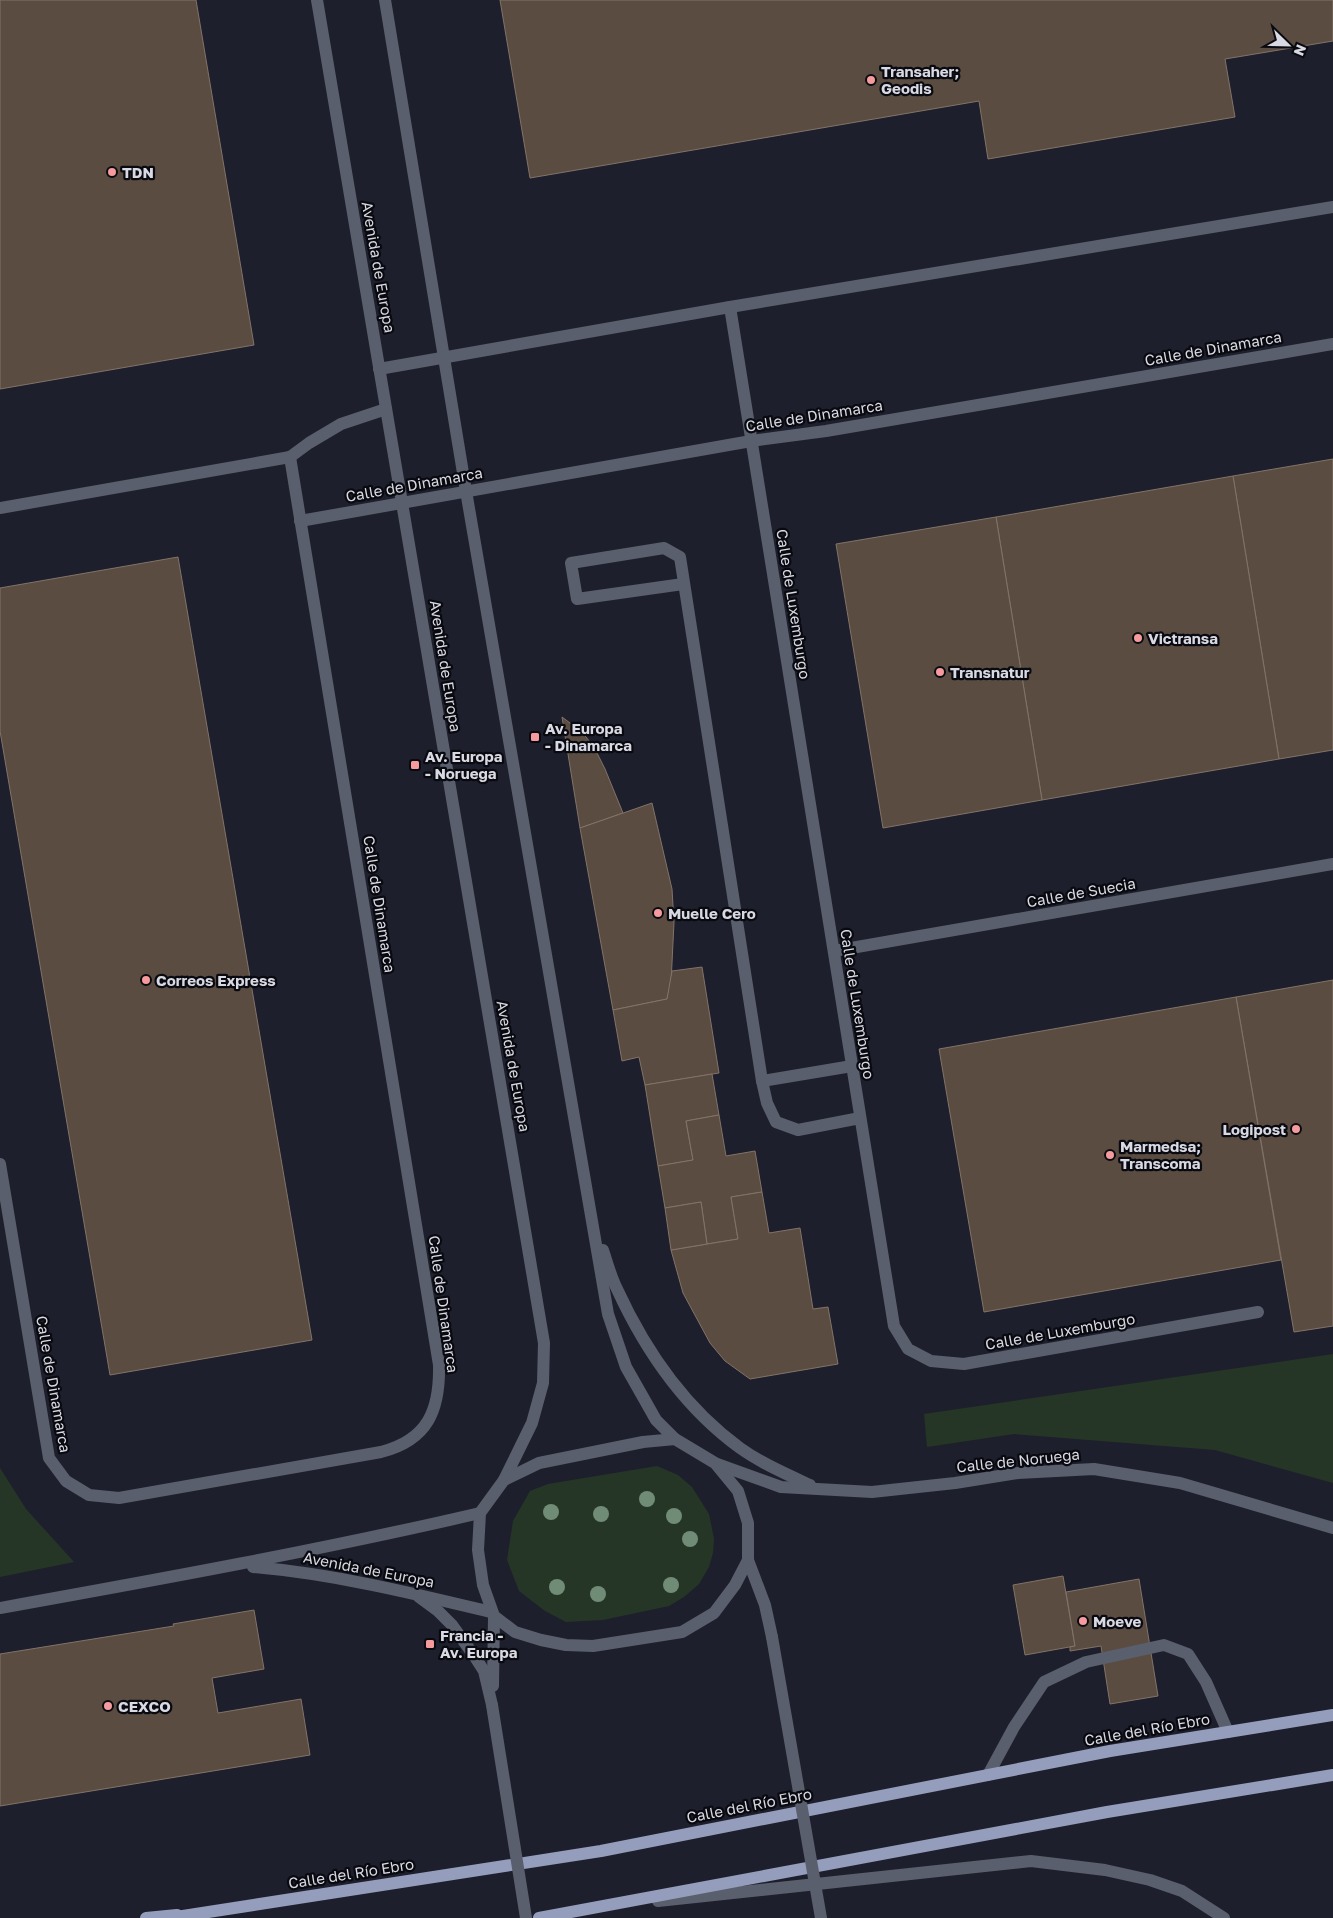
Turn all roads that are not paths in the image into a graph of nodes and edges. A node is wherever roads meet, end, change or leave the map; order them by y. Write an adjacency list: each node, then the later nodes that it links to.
1 (317, 0): 7 (street, Avenida de Europa)
2 (385, 0): 6 (street)
3 (1333, 207): 4 (street)
4 (730, 307): 6 (street); 9 (street, Calle de Luxemburgo)
5 (1333, 344): 9 (street, Calle de Dinamarca)
6 (445, 356): 7 (street); 11 (street)
7 (379, 369): 8 (street, Avenida de Europa)
8 (386, 409): 10 (street); 12 (street, Avenida de Europa)
9 (751, 441): 11 (street, Calle de Dinamarca); 17 (street, Calle de Luxemburgo)
10 (290, 457): 13 (street); 14 (street, Calle de Dinamarca)
11 (466, 490): 12 (street, Calle de Dinamarca); 22 (street)
12 (403, 504): 14 (street, Calle de Dinamarca); 26 (street, Avenida de Europa)
13 (0, 508)
14 (300, 521): 21 (street, Calle de Dinamarca)
15 (683, 584): 15 (street); 19 (street)
16 (1333, 864): 17 (street, Calle de Suecia)
17 (834, 951): 18 (street, Calle de Luxemburgo)
18 (852, 1066): 19 (street); 20 (street, Calle de Luxemburgo)
19 (762, 1081): 20 (street)
20 (860, 1118): 23 (street, Calle de Luxemburgo)
21 (0, 1164)
22 (589, 1207): 24 (street); 27 (street, Calle de Noruega)
23 (1258, 1312)
24 (675, 1439): 25 (street); 26 (street)
25 (715, 1463): 27 (street, Calle de Noruega); 30 (street)
26 (504, 1480): 28 (street, Avenida de Europa)
27 (819, 1489): 29 (street, Calle de Noruega)
28 (480, 1513): 31 (street, Avenida de Europa); 34 (street)
29 (1333, 1528)
30 (748, 1560): 34 (street); 46 (street, bridge)
31 (238, 1565): 32 (street, Avenida de Europa); 33 (street, Avenida de Europa)
32 (413, 1593): 34 (street, Avenida de Europa); 35 (street)
33 (0, 1608)
34 (492, 1614): 35 (street)
35 (492, 1706): 44 (street, bridge)
36 (1333, 1716): 37 (main road, Calle del Río Ebro)
37 (1228, 1732): 38 (main road, Calle del Río Ebro); 38 (street)
38 (988, 1775): 41 (main road, Calle del Río Ebro)
39 (1333, 1775): 40 (main road)
40 (606, 1906): 45 (main road); 47 (street)
41 (204, 1912): 42 (main road); 43 (main road, Calle del Río Ebro)
42 (146, 1918)
43 (170, 1918)
44 (526, 1918)
45 (539, 1918)
46 (821, 1918)
47 (1224, 1918)

